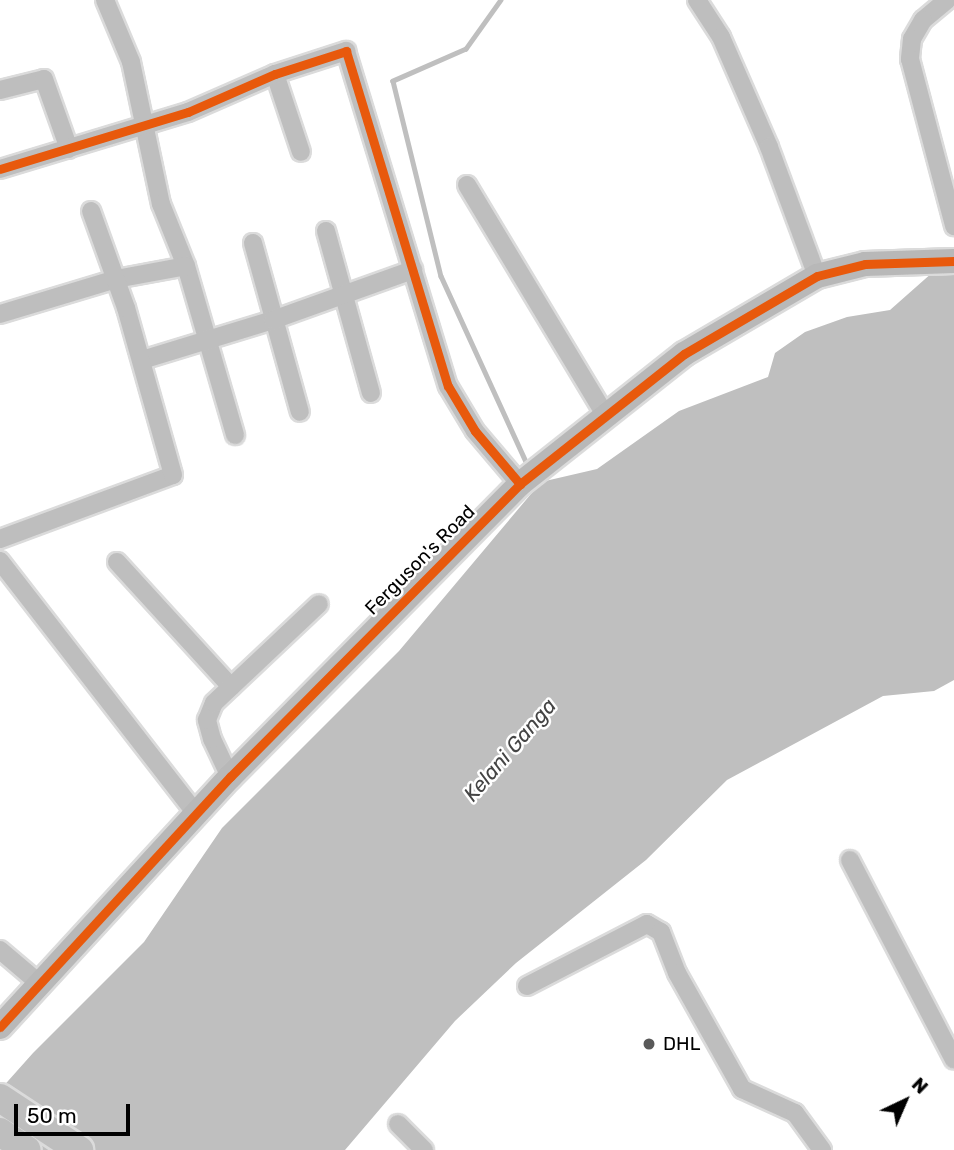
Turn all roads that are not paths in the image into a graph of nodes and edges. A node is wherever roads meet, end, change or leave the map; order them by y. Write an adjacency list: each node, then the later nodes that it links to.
1 (105, 0): 6 (street)
2 (697, 0): 18 (street)
3 (947, 0): 12 (street)
4 (275, 74): 6 (street); 8 (street); 17 (street)
5 (0, 90): 7 (street)
6 (143, 126): 7 (street); 16 (street)
7 (69, 149): 9 (street)
8 (301, 152)
9 (0, 169)
10 (467, 185): 27 (street)
11 (91, 211): 19 (street)
12 (954, 226)
13 (326, 231): 20 (street)
14 (253, 243): 22 (street)
15 (954, 261): 18 (street, Ferguson's Road)
16 (186, 266): 19 (street); 23 (street)
17 (413, 270): 20 (street); 29 (street)
18 (817, 276): 27 (street, Ferguson's Road)
19 (116, 279): 21 (street); 24 (street)
20 (344, 294): 22 (street); 25 (street)
21 (0, 314)
22 (273, 320): 23 (street); 26 (street)
23 (207, 339): 24 (street); 28 (street)
24 (142, 360): 30 (street)
25 (371, 393)
26 (300, 412)
27 (606, 415): 29 (street, Ferguson's Road)
28 (234, 435)
29 (520, 484): 35 (street, Ferguson's Road)
30 (0, 539)
31 (0, 561): 36 (street)
32 (117, 562): 34 (street)
33 (319, 604): 34 (street)
34 (231, 687): 35 (street)
35 (230, 777): 36 (street, Ferguson's Road)
36 (196, 814): 39 (street, Ferguson's Road)
37 (850, 860): 42 (street)
38 (0, 950): 39 (street)
39 (40, 984): 41 (street, Ferguson's Road)
40 (527, 986): 49 (street)
41 (0, 1027)
42 (954, 1060)
43 (0, 1098): 47 (main road)
44 (398, 1124): 48 (street)
45 (0, 1132): 46 (main road)
46 (27, 1150)
47 (79, 1150)
48 (424, 1150)
49 (822, 1150)

